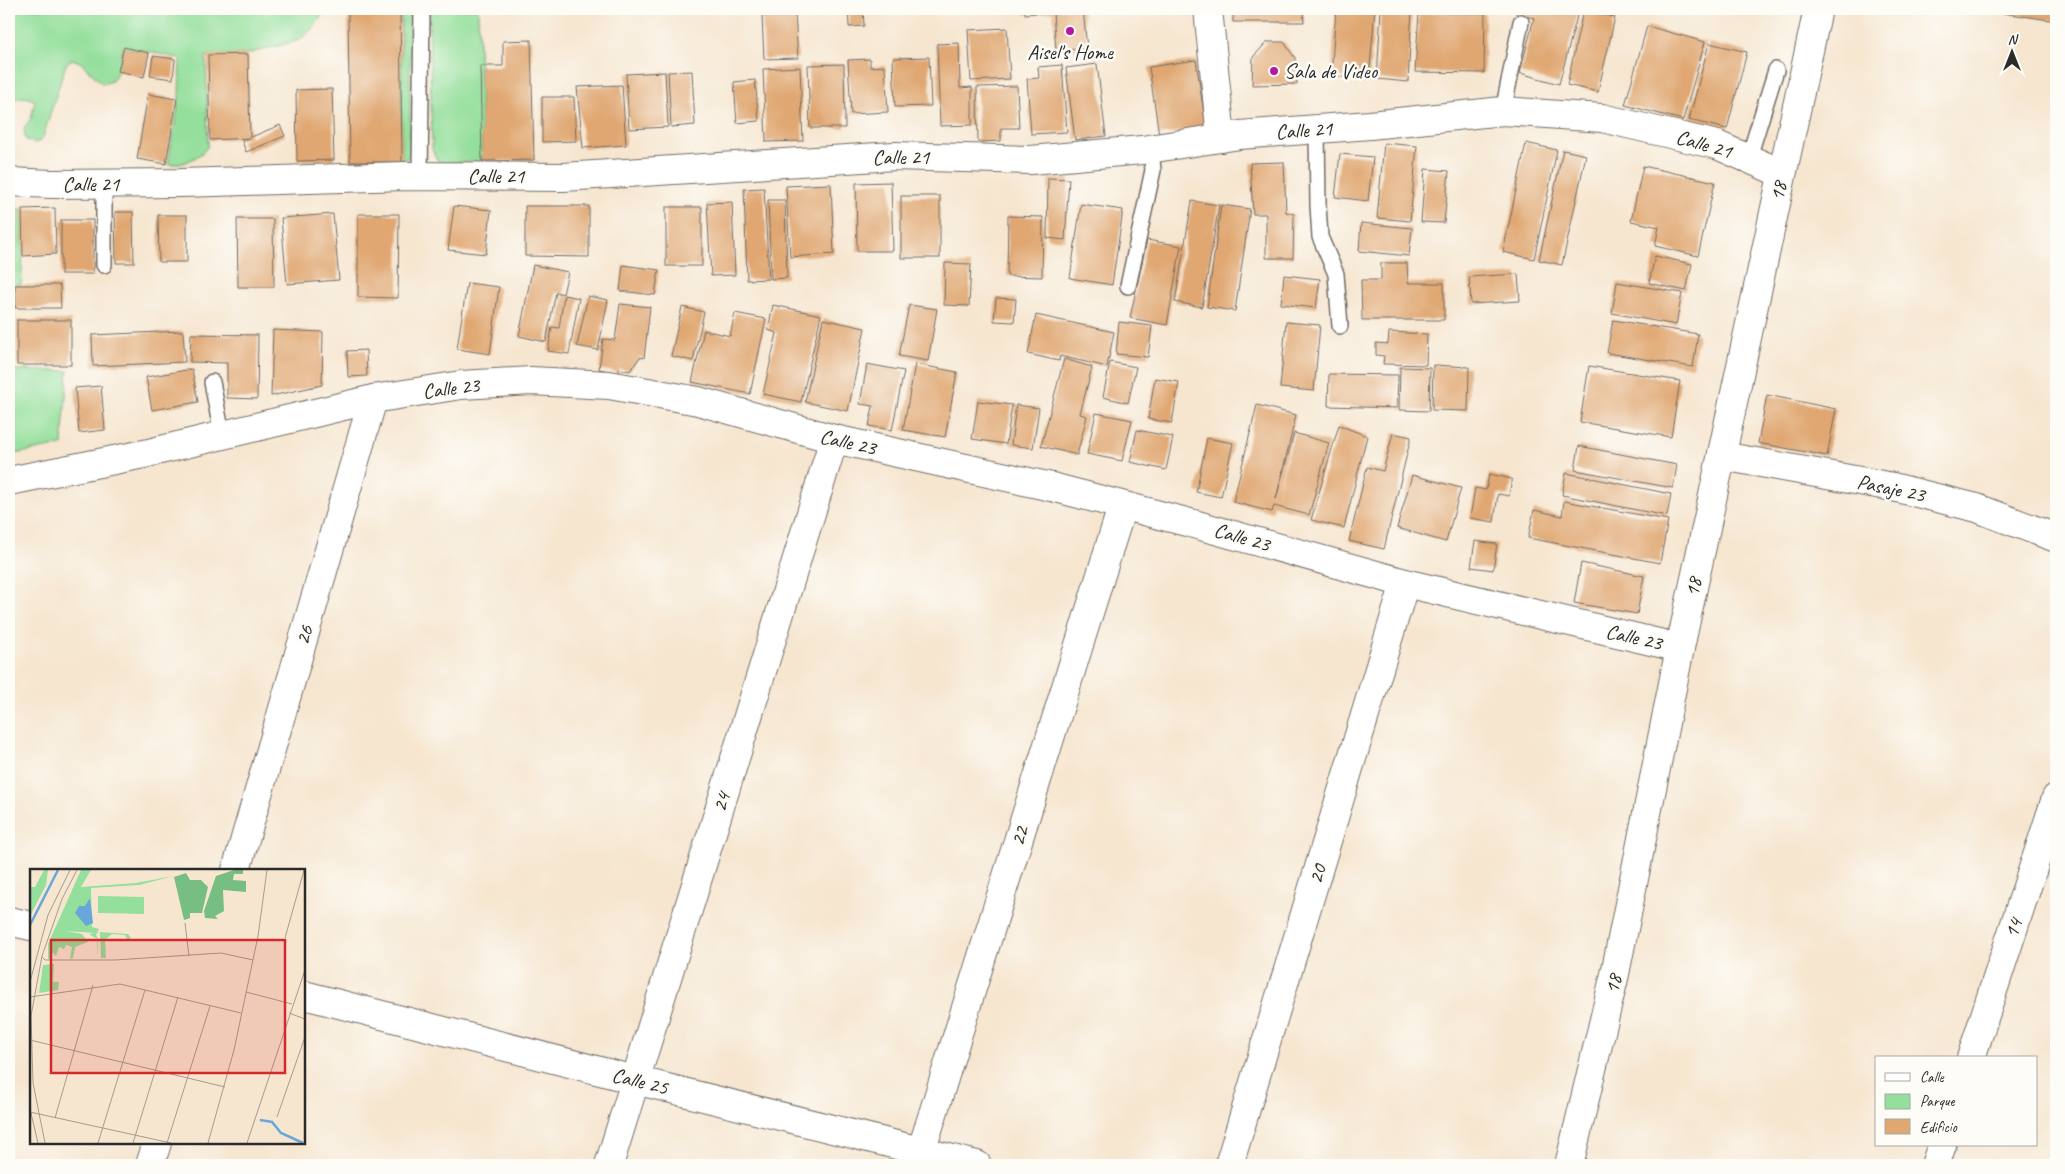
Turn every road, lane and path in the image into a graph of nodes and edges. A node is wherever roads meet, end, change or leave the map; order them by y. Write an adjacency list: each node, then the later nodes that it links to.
1 (422, 9): 12 (lane)
2 (1208, 9): 8 (street)
3 (1818, 9): 11 (street, 18)
4 (1521, 22): 6 (lane)
5 (1776, 70): 10 (lane)
6 (1503, 111): 7 (street, Calle 21); 10 (street, Calle 21)
7 (1317, 130): 8 (street, Calle 21); 17 (lane)
8 (1222, 138): 9 (street, Calle 21)
9 (1150, 149): 12 (street, Calle 21); 16 (lane)
10 (1749, 157): 11 (street, Calle 21)
11 (1782, 173): 22 (street, 18)
12 (420, 176): 14 (street, Calle 21)
13 (9, 182): 14 (street, Calle 21)
14 (104, 184): 15 (lane)
15 (104, 265)
16 (1128, 286)
17 (1340, 326)
18 (212, 382): 20 (lane)
19 (373, 399): 20 (street, Calle 23); 21 (street, Calle 23); 29 (street, 26)
20 (222, 435): 23 (street, Calle 23)
21 (834, 439): 24 (street, Calle 23); 34 (street, 24)
22 (1722, 456): 25 (street, Pasaje 23); 27 (street, 18)
23 (9, 481)
24 (1122, 507): 26 (street, Calle 23); 37 (street, 22)
25 (2056, 538)
26 (1405, 583): 27 (street, Calle 23); 41 (street, 20)
27 (1680, 648): 42 (street, 18)
28 (2056, 798): 33 (street, 14)
29 (236, 869)
30 (9, 921): 31 (street)
31 (30, 926)
32 (305, 995): 34 (street, Calle 25)
33 (1972, 1056)
34 (635, 1080): 37 (street, Calle 25); 39 (street, 24)
35 (157, 1144): 38 (street)
36 (1942, 1146): 43 (street)
37 (919, 1158): 40 (street, Calle 25)
38 (150, 1165)
39 (609, 1165)
40 (977, 1165)
41 (1229, 1165)
42 (1569, 1165)
43 (1935, 1165)

